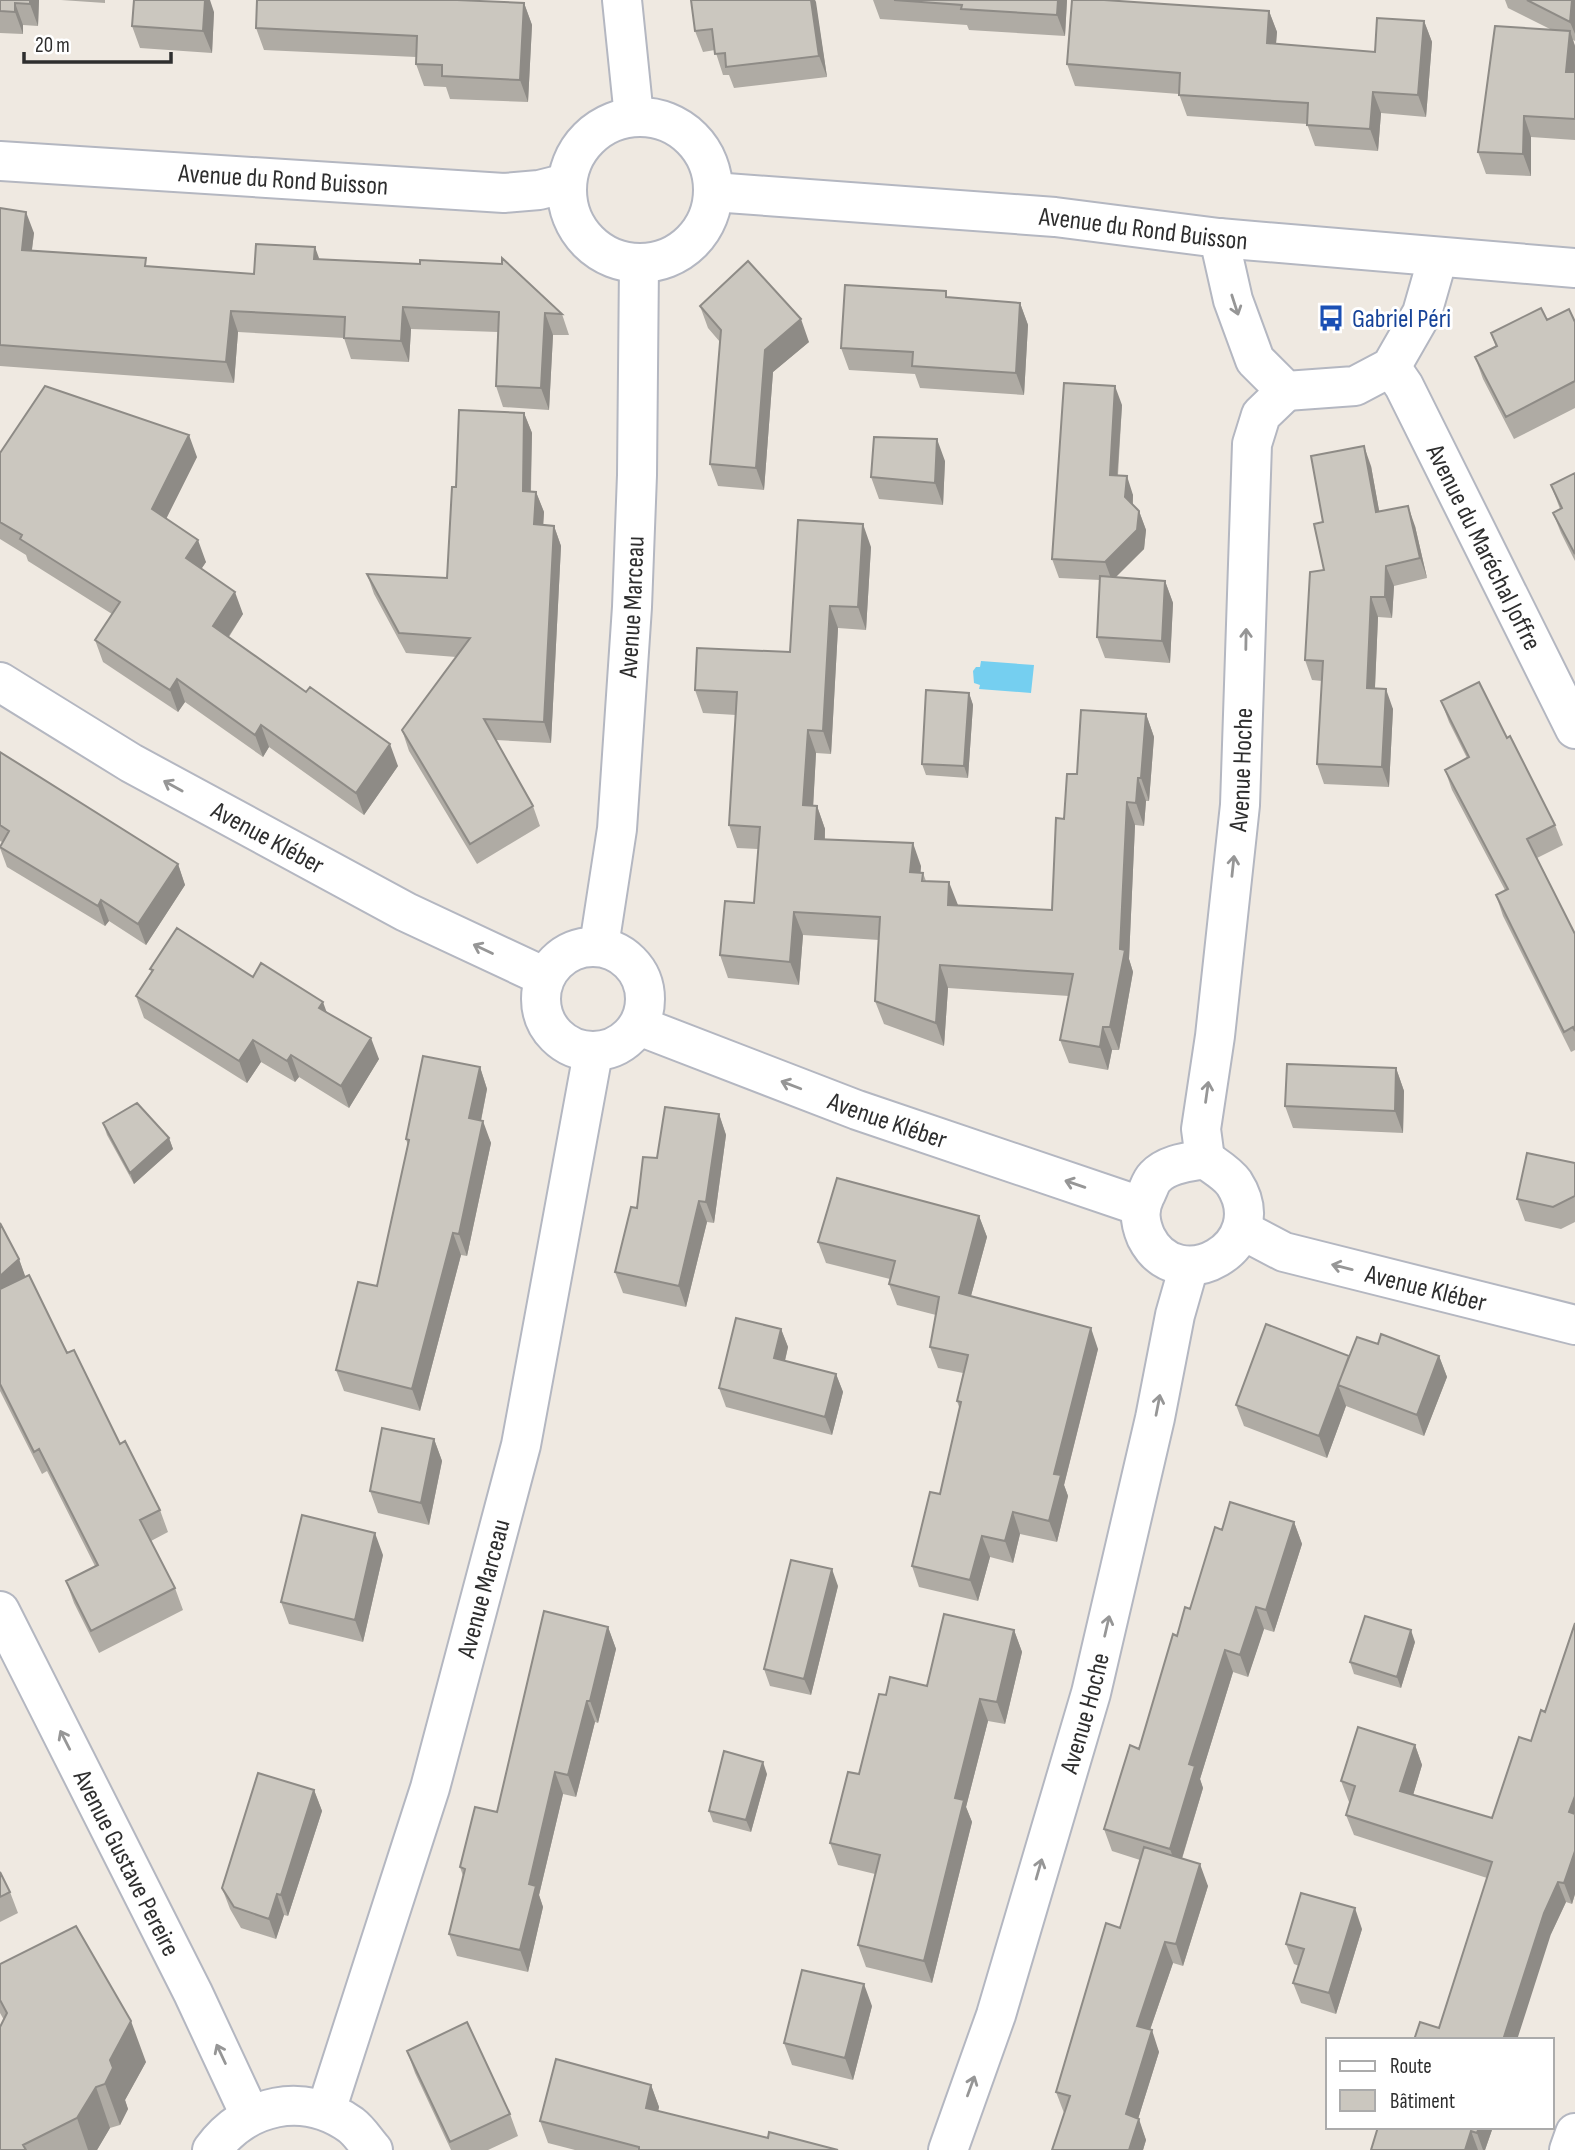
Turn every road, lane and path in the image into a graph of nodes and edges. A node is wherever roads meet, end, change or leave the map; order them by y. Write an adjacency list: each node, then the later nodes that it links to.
1 (622, 0): 2 (street)
2 (634, 117): 4 (street); 5 (street)
3 (0, 161): 4 (street, Avenue du Rond Buisson)
4 (566, 183): 8 (street)
5 (713, 192): 6 (street, Avenue du Rond Buisson); 8 (street)
6 (1219, 239): 7 (street, Avenue du Rond Buisson); 11 (street, one-way to 11)
7 (1438, 257): 9 (street, Avenue du Rond Buisson); 10 (street)
8 (639, 264): 14 (street, Avenue Marceau)
9 (1575, 268)
10 (1391, 367): 11 (street); 13 (street, Avenue du Maréchal Joffre)
11 (1286, 391): 18 (street, Avenue Hoche, one-way to 11)
12 (0, 682): 15 (street, Avenue Kléber, one-way to 12)
13 (1575, 729)
14 (599, 946): 15 (street); 16 (street)
15 (545, 977): 17 (street)
16 (639, 1026): 17 (street); 19 (street, Avenue Kléber, one-way to 16)
17 (593, 1052): 24 (street, Avenue Marceau)
18 (1205, 1159): 19 (street); 20 (street)
19 (1140, 1206): 21 (street)
20 (1242, 1230): 21 (street); 22 (street, Avenue Kléber, one-way to 20)
21 (1189, 1266): 29 (street, Avenue Hoche, one-way to 21)
22 (1575, 1325)
23 (0, 1611): 25 (street, Avenue Gustave Pereire, one-way to 23)
24 (326, 2111): 25 (street); 28 (street)
25 (250, 2115): 27 (street)
26 (1575, 2133): 30 (street)
27 (212, 2150)
28 (373, 2150)
29 (948, 2150)
30 (1569, 2150)

